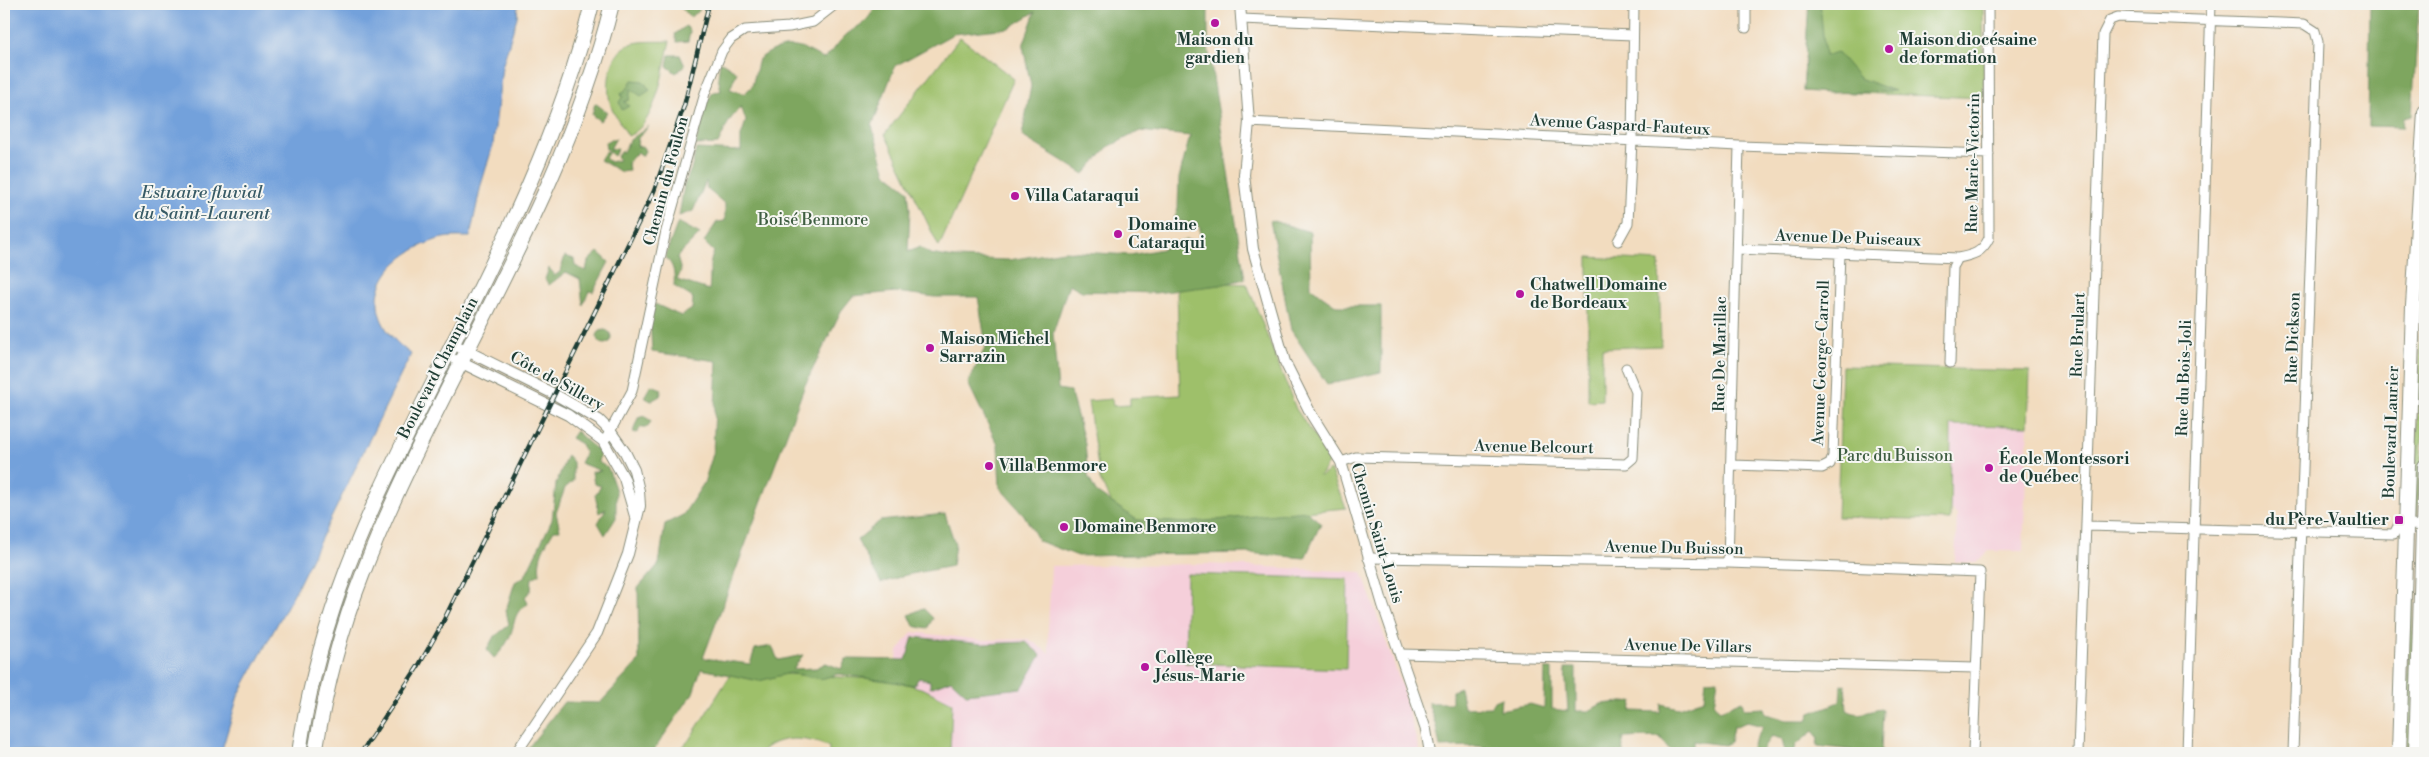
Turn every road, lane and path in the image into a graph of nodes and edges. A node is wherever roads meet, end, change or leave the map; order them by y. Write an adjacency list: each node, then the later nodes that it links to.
1 (592, 4): 22 (main road, Boulevard Champlain)
2 (612, 4): 23 (main road, Boulevard Champlain)
3 (836, 4): 26 (street, Chemin du Foulon)
4 (1240, 4): 9 (street, Chemin Saint-Louis)
5 (1634, 4): 12 (street)
6 (1746, 4): 11 (street)
7 (1988, 4): 17 (street, Rue Marie-Victorin)
8 (2211, 4): 10 (street, Rue du Bois-Joli)
9 (1241, 19): 12 (street); 14 (street, Chemin Saint-Louis)
10 (2210, 20): 33 (street, Rue Brulart); 35 (street, Rue du Bois-Joli); 36 (street, Rue Dickson)
11 (1746, 28)
12 (1632, 35): 15 (street)
13 (2425, 112): 32 (main road, Boulevard Laurier)
14 (1249, 122): 15 (street, Avenue Gaspard-Fauteux); 28 (street, Chemin Saint-Louis)
15 (1632, 141): 16 (street, Avenue Gaspard-Fauteux); 18 (street)
16 (1739, 146): 17 (street, Avenue Gaspard-Fauteux); 19 (street, Rue De Marillac)
17 (1989, 154): 21 (street, Rue Marie-Victorin)
18 (1618, 240)
19 (1737, 249): 20 (street, Avenue De Puiseaux); 29 (street, Rue De Marillac)
20 (1840, 253): 21 (street, Avenue De Puiseaux); 29 (street, Avenue George-Carroll)
21 (1958, 258): 24 (street)
22 (450, 350): 23 (street, Côte de Sillery); 41 (main road, Boulevard Champlain)
23 (463, 356): 26 (street, Côte de Sillery); 27 (street, Côte de Sillery); 42 (main road, Boulevard Champlain)
24 (1950, 363)
25 (1626, 368): 28 (street, Avenue Belcourt)
26 (611, 432): 27 (street, Chemin du Foulon); 31 (street, Côte de Sillery)
27 (603, 441): 31 (street, Côte de Sillery)
28 (1341, 462): 37 (street, Chemin Saint-Louis)
29 (1732, 465): 38 (street, Rue De Marillac)
30 (2425, 466): 34 (main road)
31 (636, 521): 43 (street, Côte de Sillery)
32 (2405, 525): 34 (street); 36 (street); 49 (main road, Boulevard Laurier)
33 (2087, 526): 35 (street); 46 (street, Rue Brulart)
34 (2423, 526): 50 (main road)
35 (2194, 529): 36 (street); 47 (street, Rue du Bois-Joli)
36 (2302, 532): 48 (street, Rue Dickson)
37 (1368, 558): 38 (street, Avenue Du Buisson); 39 (street, Chemin Saint-Louis)
38 (1728, 563): 40 (street, Avenue Du Buisson)
39 (1400, 654): 40 (street, Avenue De Villars); 44 (street, Chemin Saint-Louis)
40 (1976, 668): 45 (street)
41 (299, 753)
42 (315, 753)
43 (516, 753)
44 (1430, 753)
45 (1973, 753)
46 (2078, 753)
47 (2187, 753)
48 (2293, 753)
49 (2399, 753)
50 (2416, 753)

